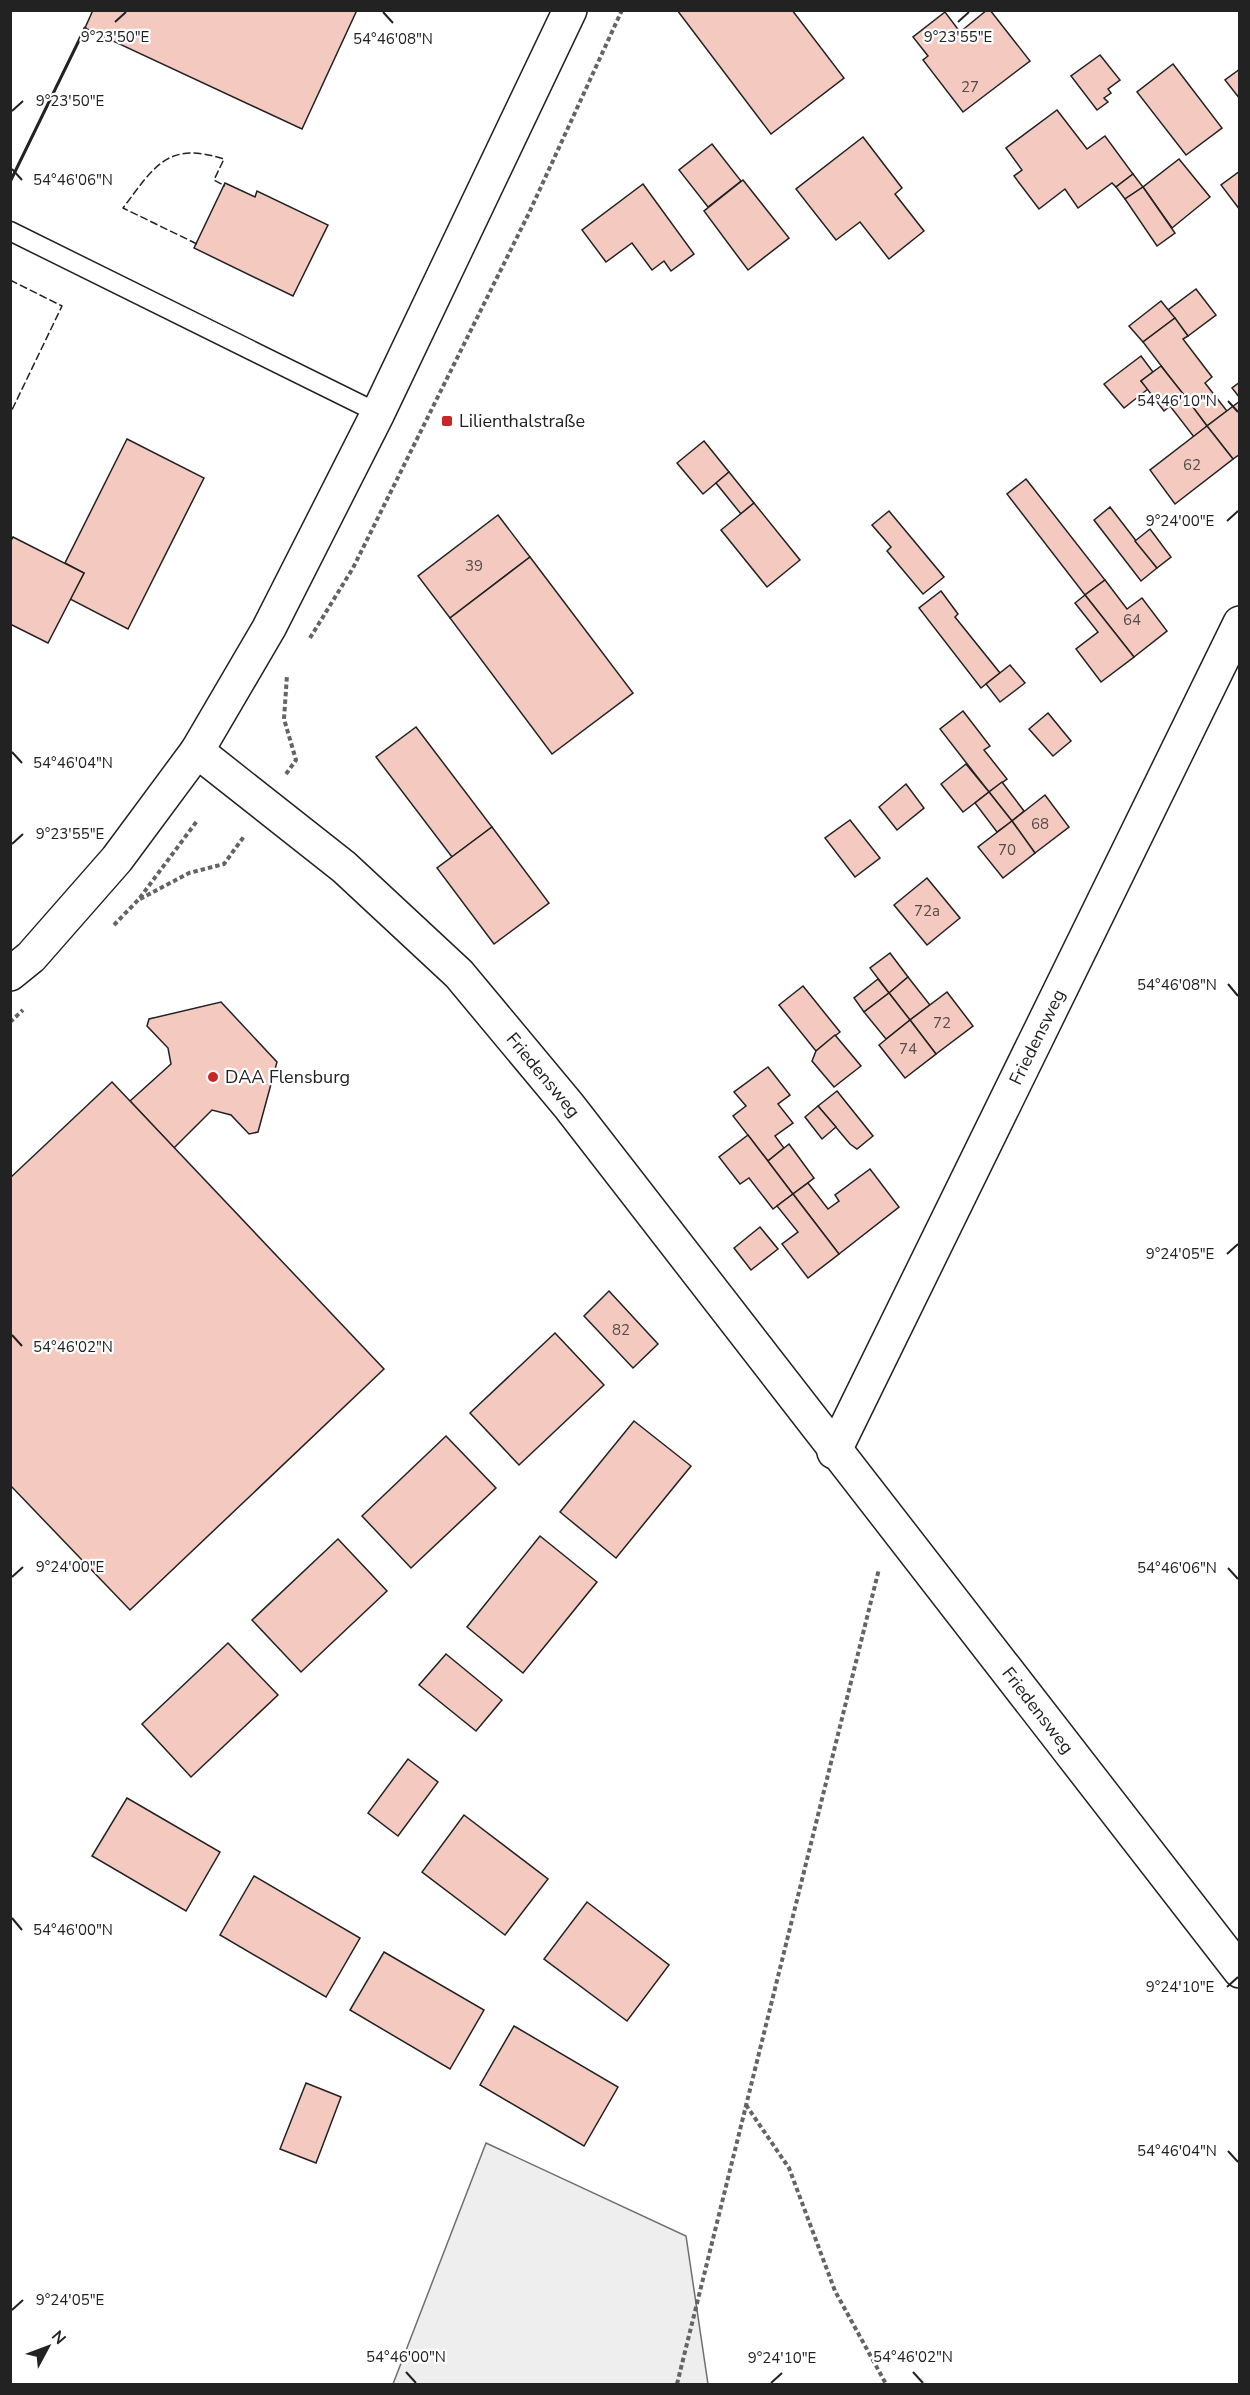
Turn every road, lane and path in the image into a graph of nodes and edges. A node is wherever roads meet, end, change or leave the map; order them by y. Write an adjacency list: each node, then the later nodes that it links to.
1 (570, 10): 4 (street)
2 (622, 10): 6 (path)
3 (10, 231): 4 (lane)
4 (378, 413): 9 (street)
5 (1239, 623): 11 (street, Friedensweg)
6 (305, 646)
7 (293, 665): 8 (path)
8 (287, 675)
9 (197, 751): 10 (street); 11 (street, Friedensweg)
10 (10, 974)
11 (834, 1452): 12 (street, Friedensweg)
12 (890, 1521): 13 (street, Friedensweg); 14 (path)
13 (1239, 1971)
14 (746, 2104): 15 (path); 16 (path)
15 (677, 2385)
16 (886, 2385)

